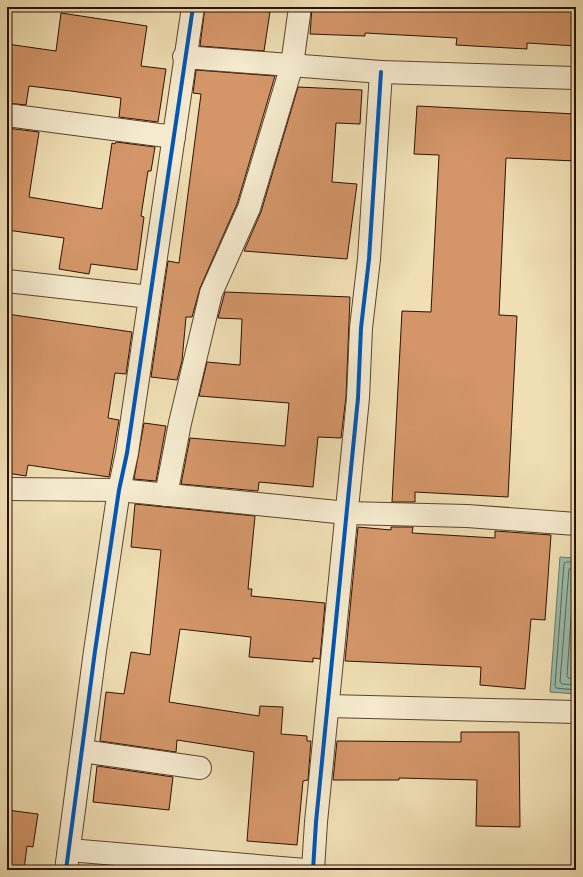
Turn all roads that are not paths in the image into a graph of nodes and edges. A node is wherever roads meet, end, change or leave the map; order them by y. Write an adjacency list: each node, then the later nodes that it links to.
1 (193, 7): 3 (street)
2 (300, 7): 4 (street)
3 (184, 57): 4 (street); 8 (street)
4 (292, 65): 5 (street); 13 (street)
5 (382, 72): 6 (street); 14 (street)
6 (576, 78)
7 (7, 115): 8 (street)
8 (174, 137): 10 (street)
9 (7, 281): 10 (street)
10 (150, 297): 12 (street)
11 (7, 489): 12 (street)
12 (119, 490): 13 (street); 18 (street)
13 (166, 495): 14 (street)
14 (347, 513): 15 (street); 16 (street)
15 (576, 524)
16 (328, 706): 17 (street); 22 (street)
17 (576, 712)
18 (82, 751): 19 (street); 20 (street)
19 (200, 768)
20 (68, 860): 21 (street)
21 (305, 870)
22 (313, 870)

